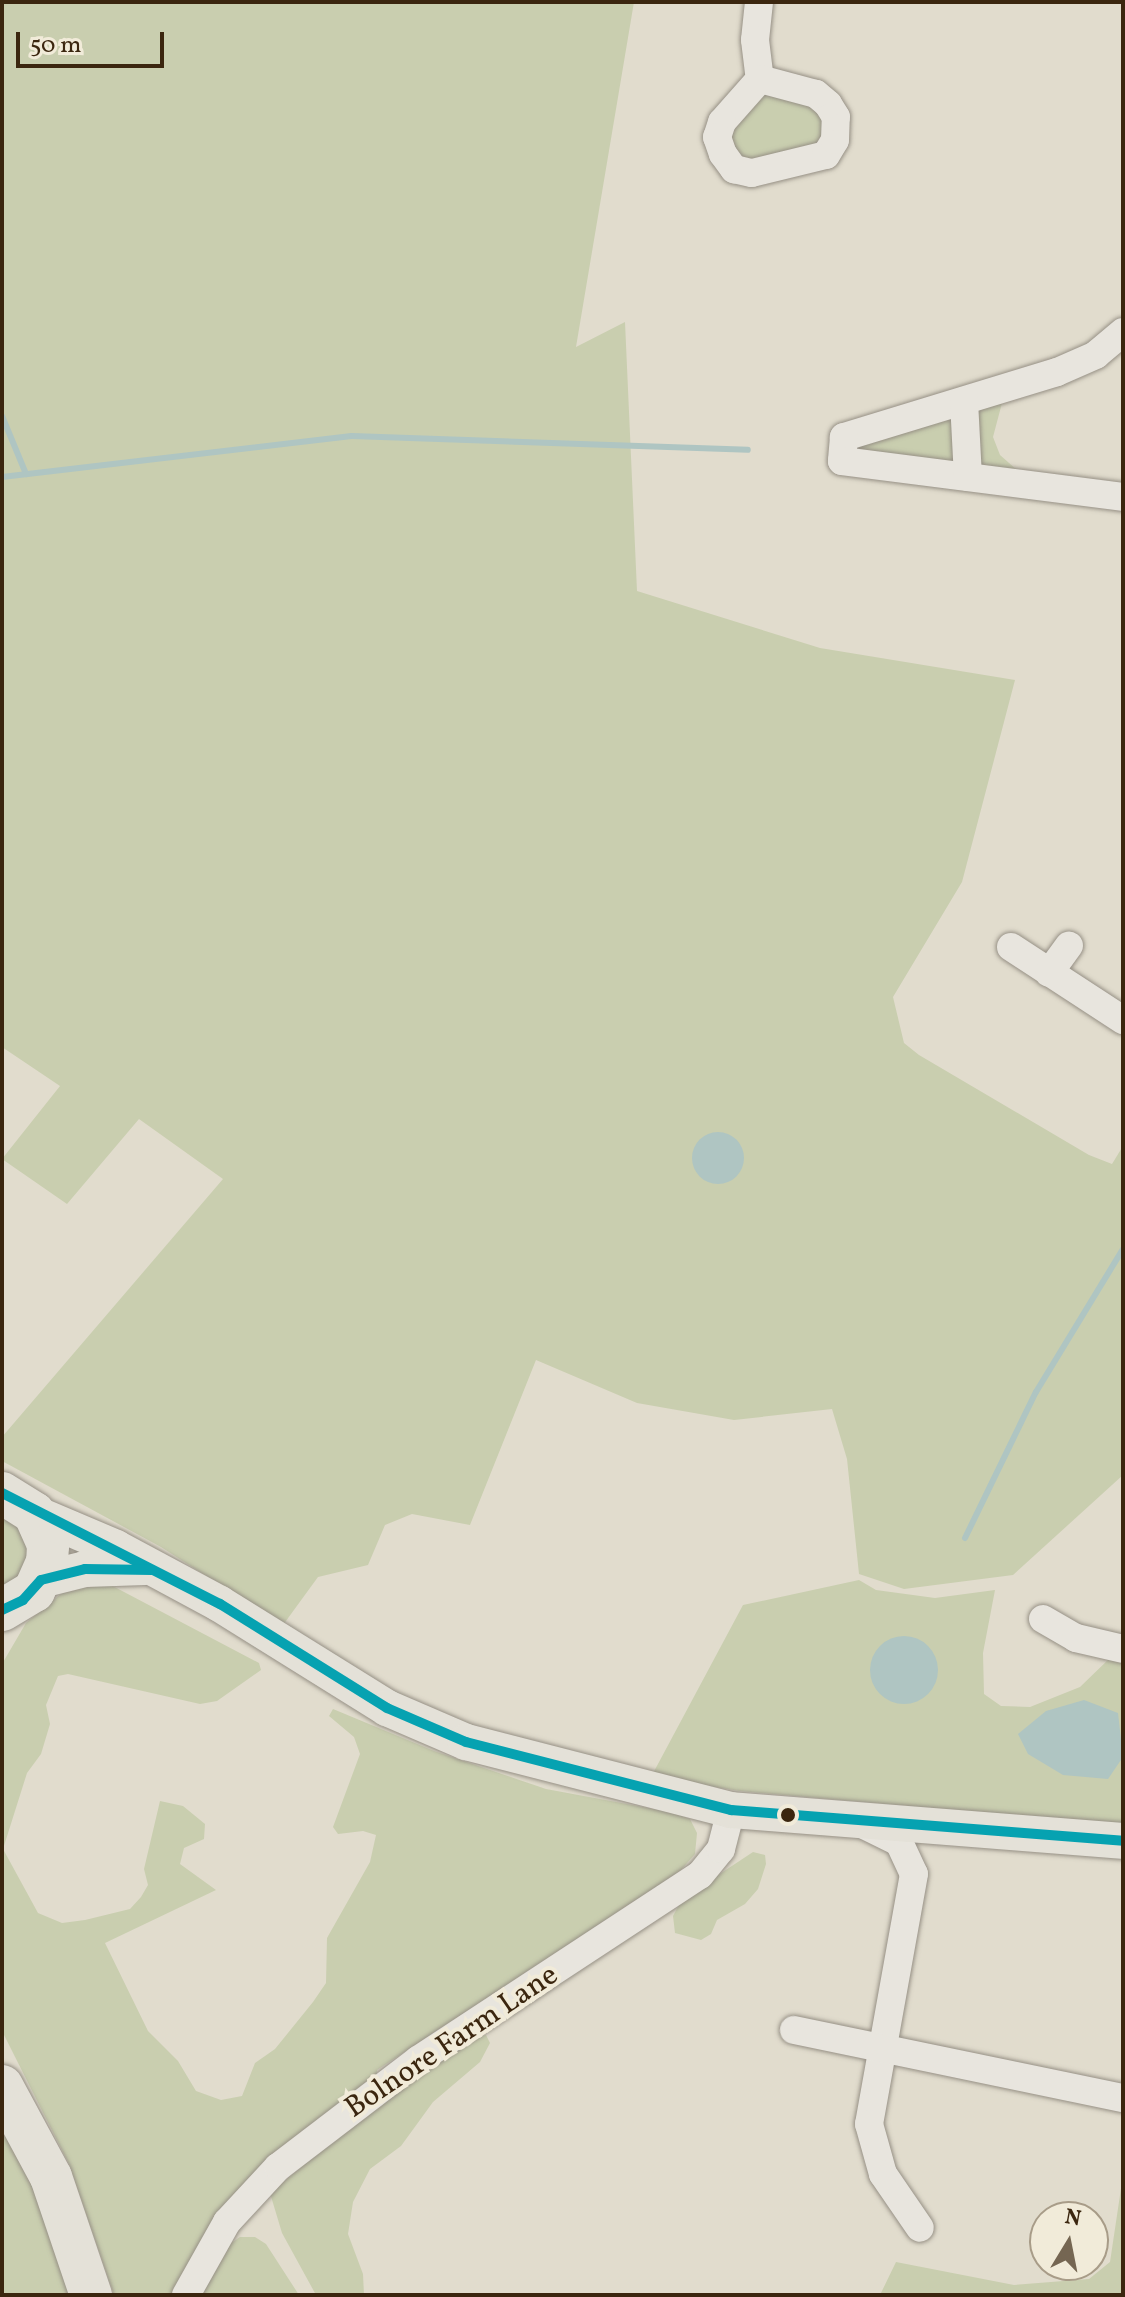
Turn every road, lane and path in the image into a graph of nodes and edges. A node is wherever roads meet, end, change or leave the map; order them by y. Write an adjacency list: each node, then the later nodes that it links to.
1 (759, 2): 2 (street)
2 (760, 79)
3 (1123, 332): 4 (street)
4 (964, 401): 5 (street); 5 (street)
5 (968, 477): 6 (street)
6 (1123, 497)
7 (1069, 945): 9 (street)
8 (1011, 947): 9 (street)
9 (1049, 973): 10 (street)
10 (1123, 1020)
11 (18, 1503): 12 (main road); 13 (highway)
12 (145, 1567): 13 (main road); 16 (main road)
13 (17, 1606)
14 (1043, 1619): 15 (street)
15 (1123, 1649)
16 (731, 1810): 17 (main road); 27 (street, Bolnore Farm Lane)
17 (855, 1822): 18 (main road); 20 (street)
18 (931, 1828): 19 (main road); 20 (street)
19 (1123, 1841)
20 (914, 1874): 22 (street)
21 (794, 2030): 22 (street)
22 (879, 2048): 24 (street); 25 (street)
23 (2, 2086): 26 (highway)
24 (1123, 2098)
25 (920, 2228)
26 (91, 2295)
27 (186, 2295)

